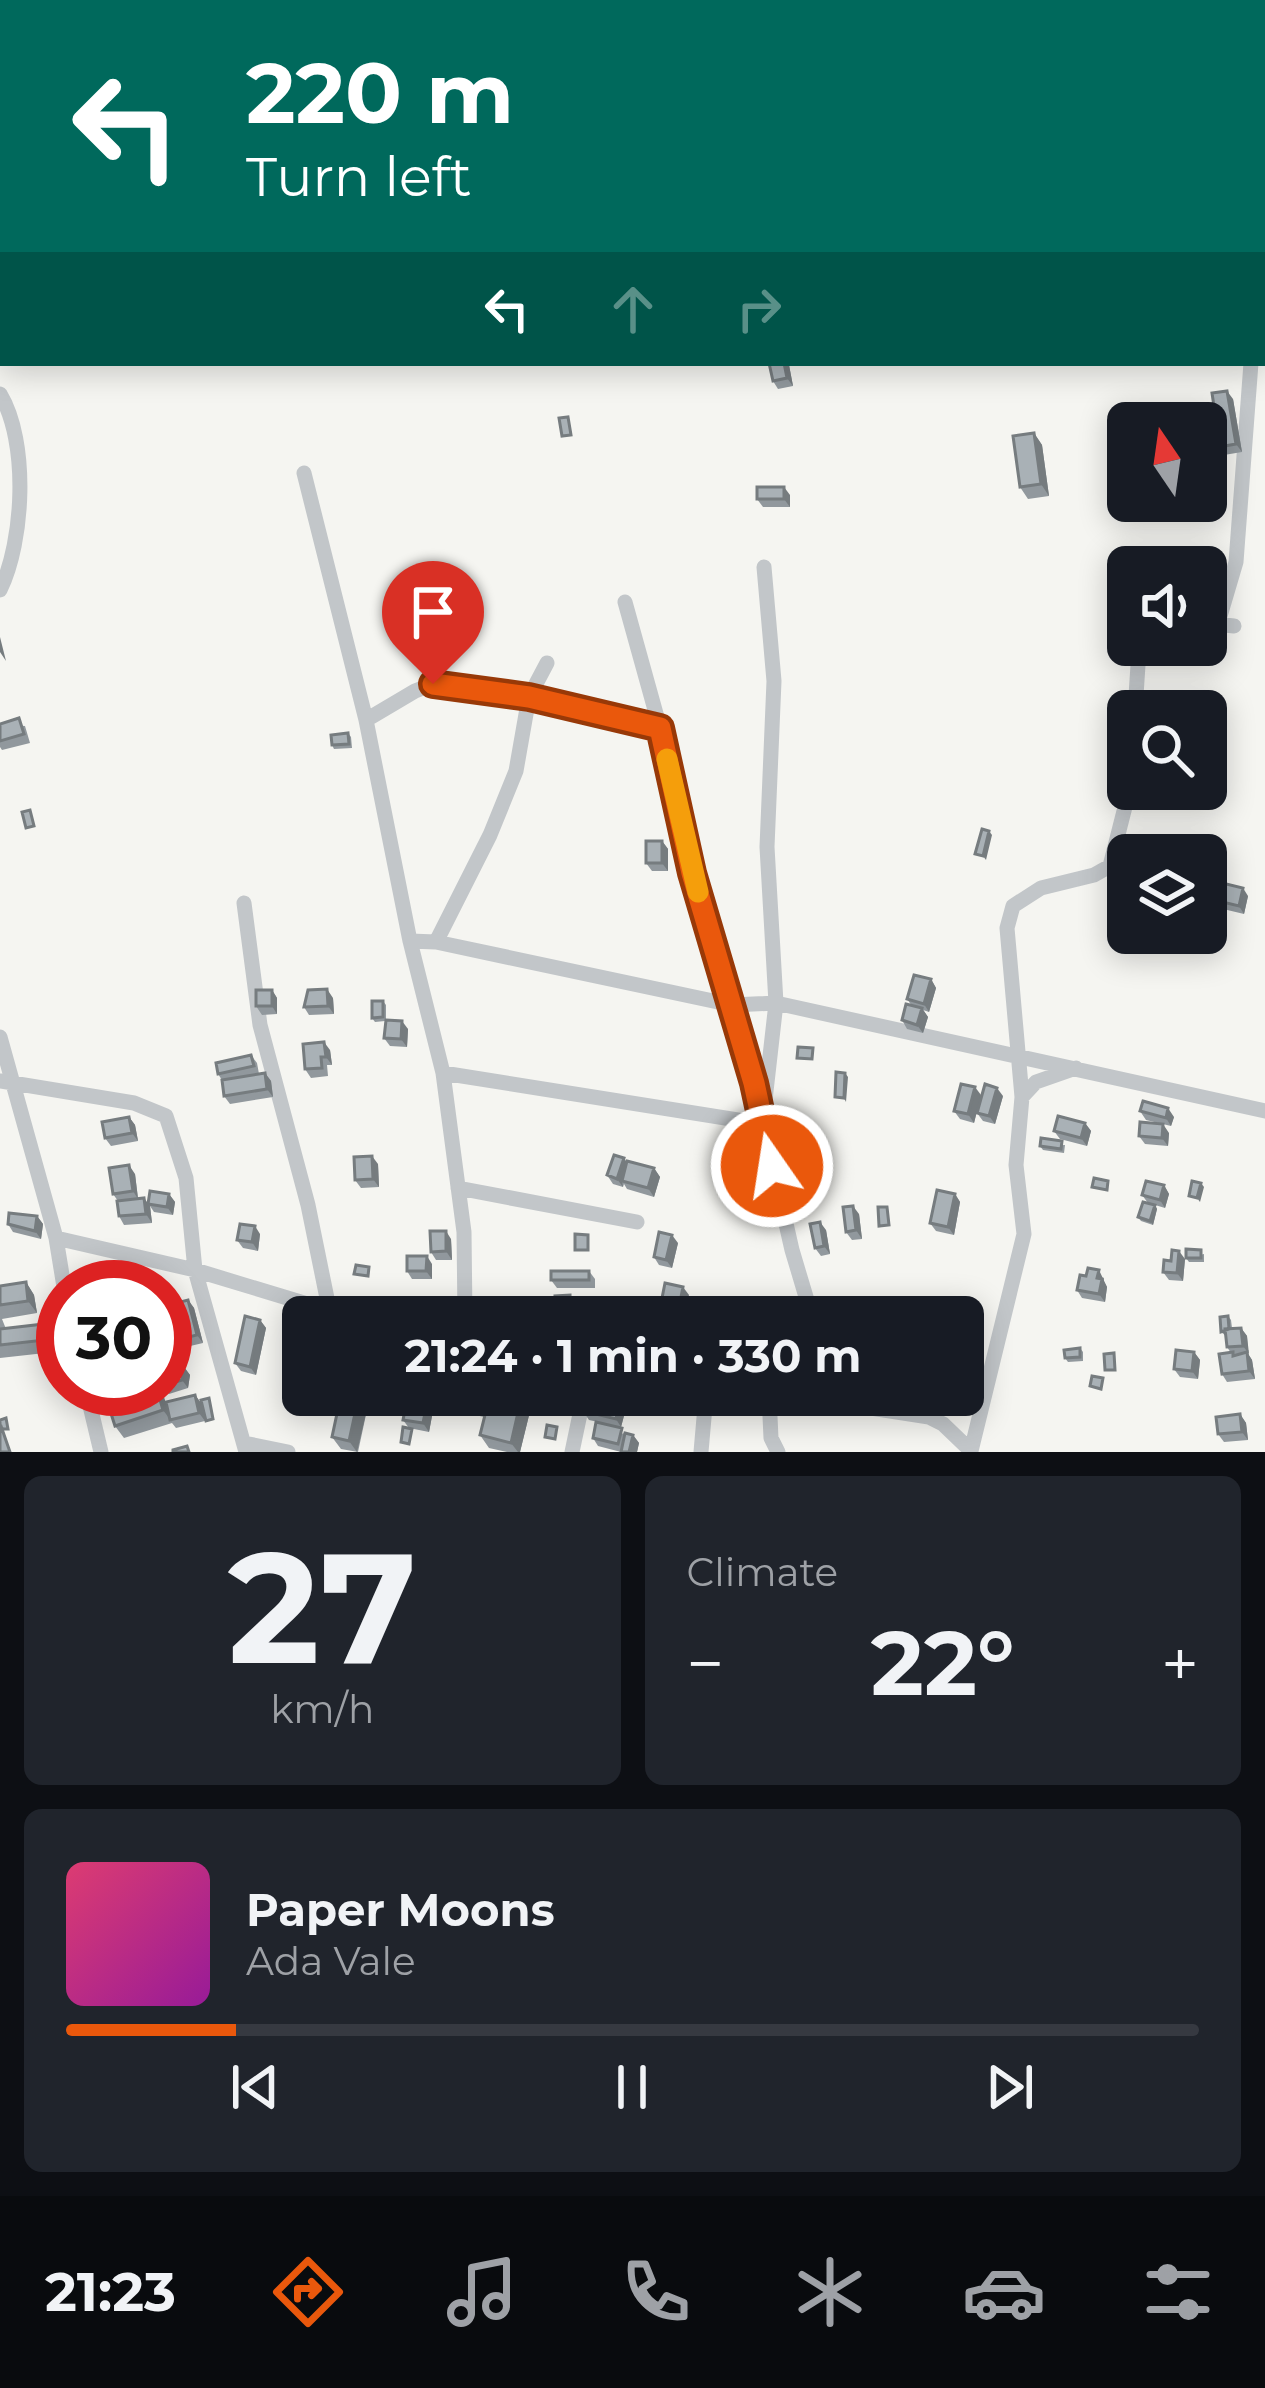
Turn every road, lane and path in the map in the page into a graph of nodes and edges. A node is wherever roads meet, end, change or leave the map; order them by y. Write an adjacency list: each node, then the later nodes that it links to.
1 (1251, 366): 7 (street)
2 (0, 394): 4 (street)
3 (304, 473): 11 (street)
4 (7, 540): 6 (street)
5 (764, 567): 17 (street)
6 (0, 590)
7 (1227, 593)
8 (625, 602): 12 (street)
9 (547, 663): 10 (street)
10 (529, 697): 11 (street); 12 (street); 16 (street)
11 (365, 719): 15 (street)
12 (660, 728): 18 (street)
13 (1124, 810): 20 (street)
14 (244, 903): 32 (street)
15 (410, 941): 16 (street); 22 (street)
16 (436, 943): 18 (street)
17 (776, 1004): 18 (street); 20 (street); 26 (street)
18 (732, 1005): 26 (street)
19 (0, 1037): 23 (street)
20 (1018, 1055): 21 (street); 24 (street)
21 (1078, 1067): 24 (street); 25 (street)
22 (443, 1073): 26 (street); 27 (street)
23 (7, 1082): 29 (street); 31 (street)
24 (1022, 1097): 47 (street)
25 (1265, 1111)
26 (763, 1124): 34 (street)
27 (458, 1188): 28 (street); 33 (street)
28 (637, 1222)
29 (56, 1238): 30 (street); 31 (street)
30 (60, 1260)
31 (195, 1270): 35 (street); 41 (street)
32 (327, 1296)
33 (465, 1296)
34 (807, 1296)
35 (282, 1298)
36 (92, 1416): 42 (street)
37 (580, 1416): 44 (street)
38 (704, 1416): 45 (street)
39 (770, 1416): 46 (street)
40 (924, 1416): 47 (street)
41 (245, 1447): 43 (street)
42 (101, 1452)
43 (288, 1452)
44 (572, 1452)
45 (701, 1452)
46 (778, 1452)
47 (972, 1452)

